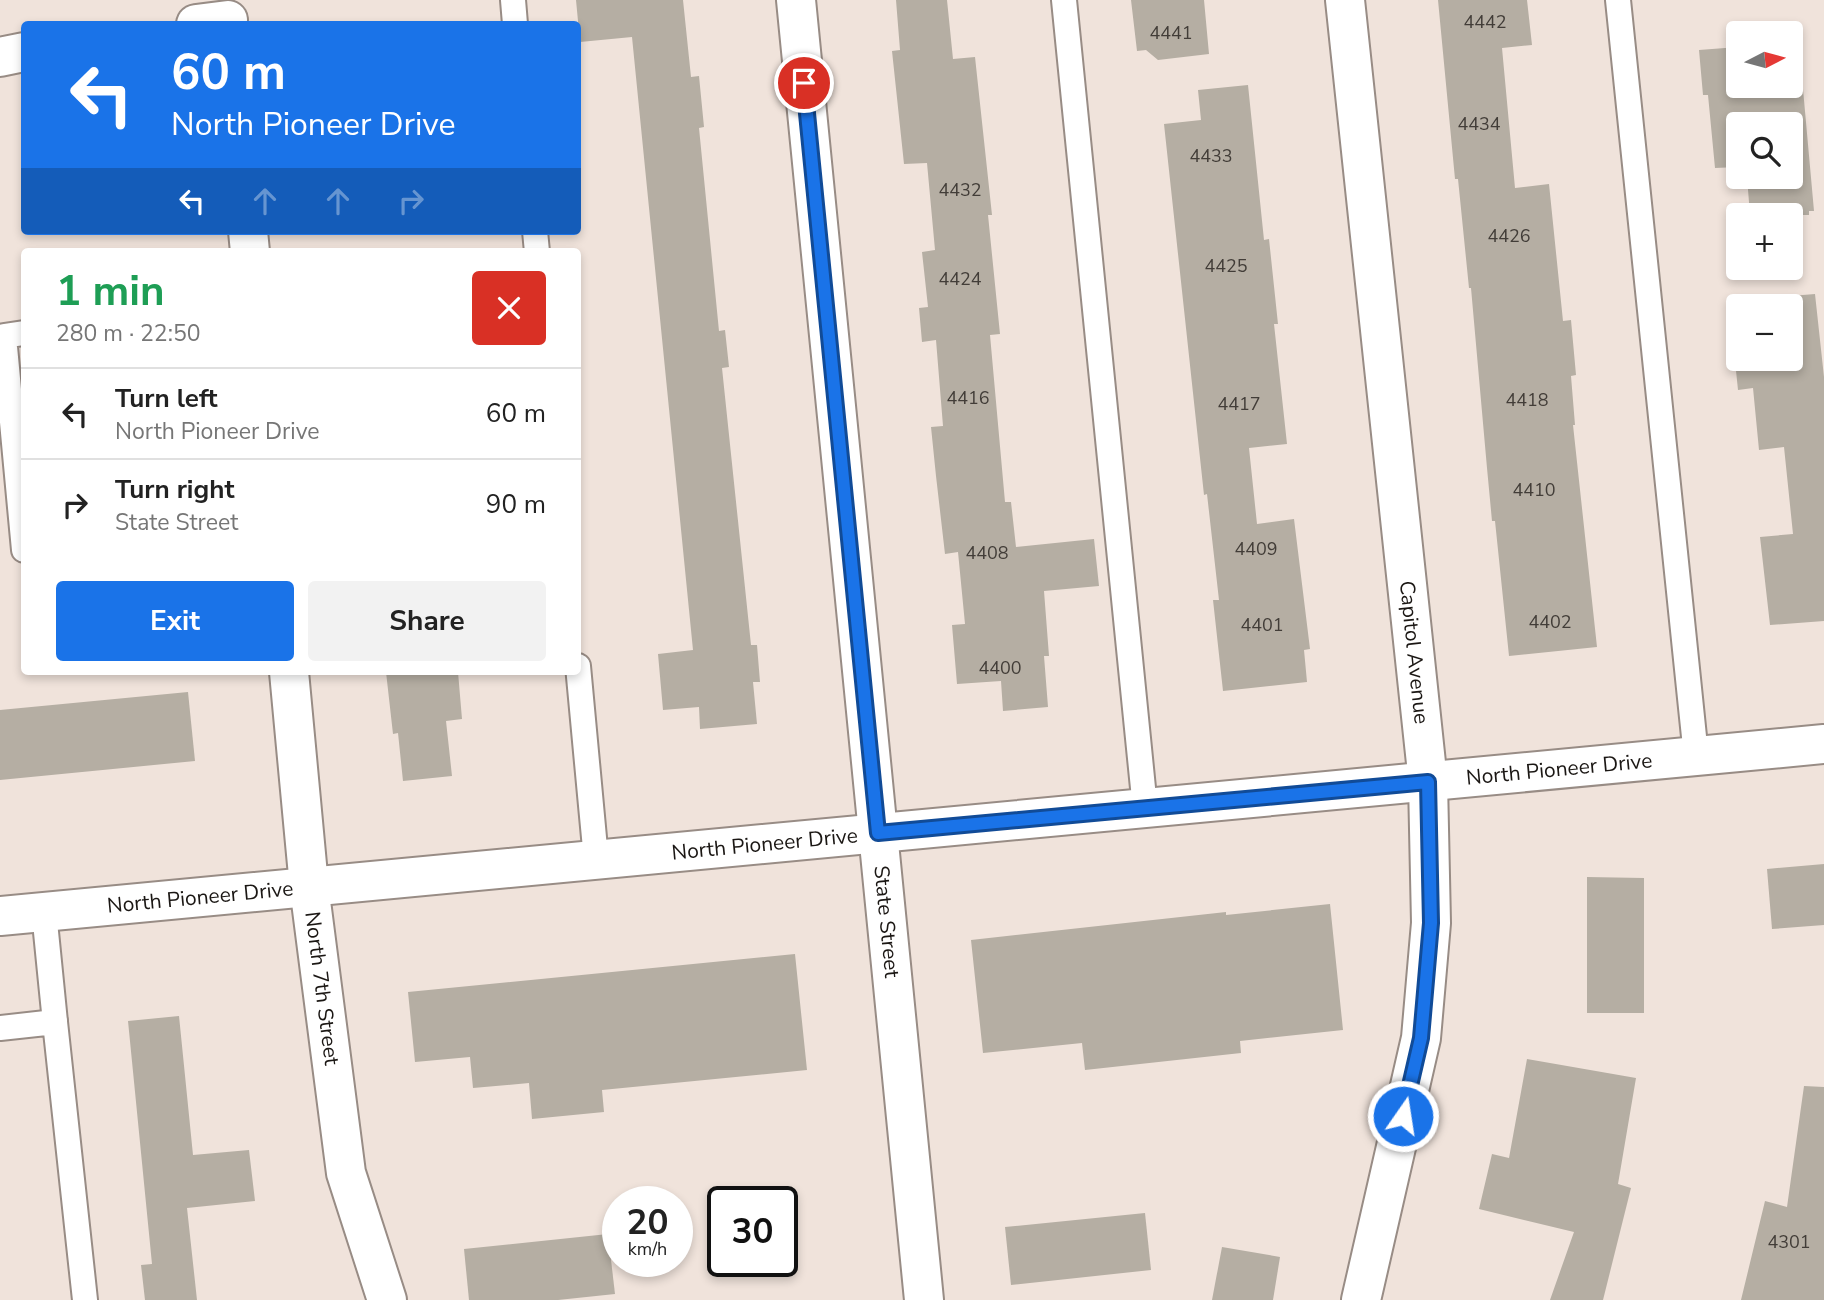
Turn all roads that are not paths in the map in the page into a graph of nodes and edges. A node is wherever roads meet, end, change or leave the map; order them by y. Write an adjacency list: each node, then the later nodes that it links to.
1 (513, 0): 6 (lane)
2 (796, 0): 17 (street, State Street)
3 (1064, 0): 16 (lane)
4 (1345, 0): 15 (street, Capitol Avenue)
5 (1618, 0): 14 (lane)
6 (515, 21)
7 (21, 53): 8 (street)
8 (0, 57)
9 (21, 333): 10 (lane)
10 (21, 518)
11 (289, 675): 19 (street, North 7th Street)
12 (579, 675): 18 (lane)
13 (1824, 744): 14 (street, North Pioneer Drive)
14 (1696, 756): 15 (street, North Pioneer Drive)
15 (1428, 782): 16 (street, North Pioneer Drive); 27 (street, Capitol Avenue)
16 (1145, 808): 17 (street, North Pioneer Drive)
17 (878, 833): 18 (street, North Pioneer Drive); 26 (street, State Street)
18 (596, 859): 19 (street, North Pioneer Drive)
19 (309, 886): 20 (street, North Pioneer Drive); 25 (street, North 7th Street)
20 (44, 912): 21 (street, North Pioneer Drive); 22 (lane)
21 (0, 916)
22 (55, 1022): 23 (lane); 24 (lane)
23 (0, 1028)
24 (85, 1300)
25 (387, 1300)
26 (925, 1300)
27 (1361, 1300)

